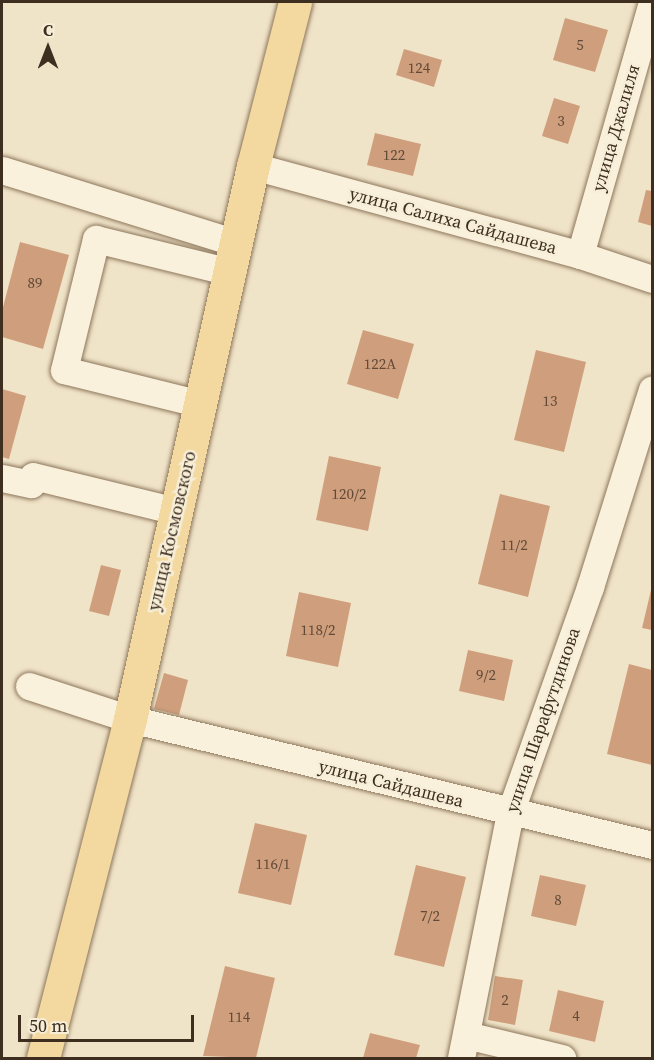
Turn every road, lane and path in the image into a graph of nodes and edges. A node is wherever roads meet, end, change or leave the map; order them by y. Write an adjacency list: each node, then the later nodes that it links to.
1 (295, 2): 3 (main road, улица Космовского)
2 (652, 2): 5 (street, улица Джалиля)
3 (253, 165): 5 (street, улица Салиха Сайдашева); 6 (main road, улица Космовского)
4 (2, 170): 6 (street)
5 (580, 255): 7 (street, улица Салиха Сайдашева)
6 (233, 258): 9 (main road, улица Космовского); 9 (street)
7 (652, 279)
8 (652, 389): 14 (street, улица Шарафутдинова)
9 (201, 404): 11 (main road, улица Космовского)
10 (2, 478): 11 (street)
11 (177, 511): 13 (main road, улица Космовского)
12 (29, 686): 13 (street, улица Сайдашева)
13 (130, 719): 14 (street, улица Сайдашева); 17 (main road, улица Космовского)
14 (510, 813): 15 (street, улица Сайдашева); 16 (street, улица Шарафутдинова)
15 (652, 845)
16 (463, 1047): 18 (street)
17 (43, 1059)
18 (562, 1059)

